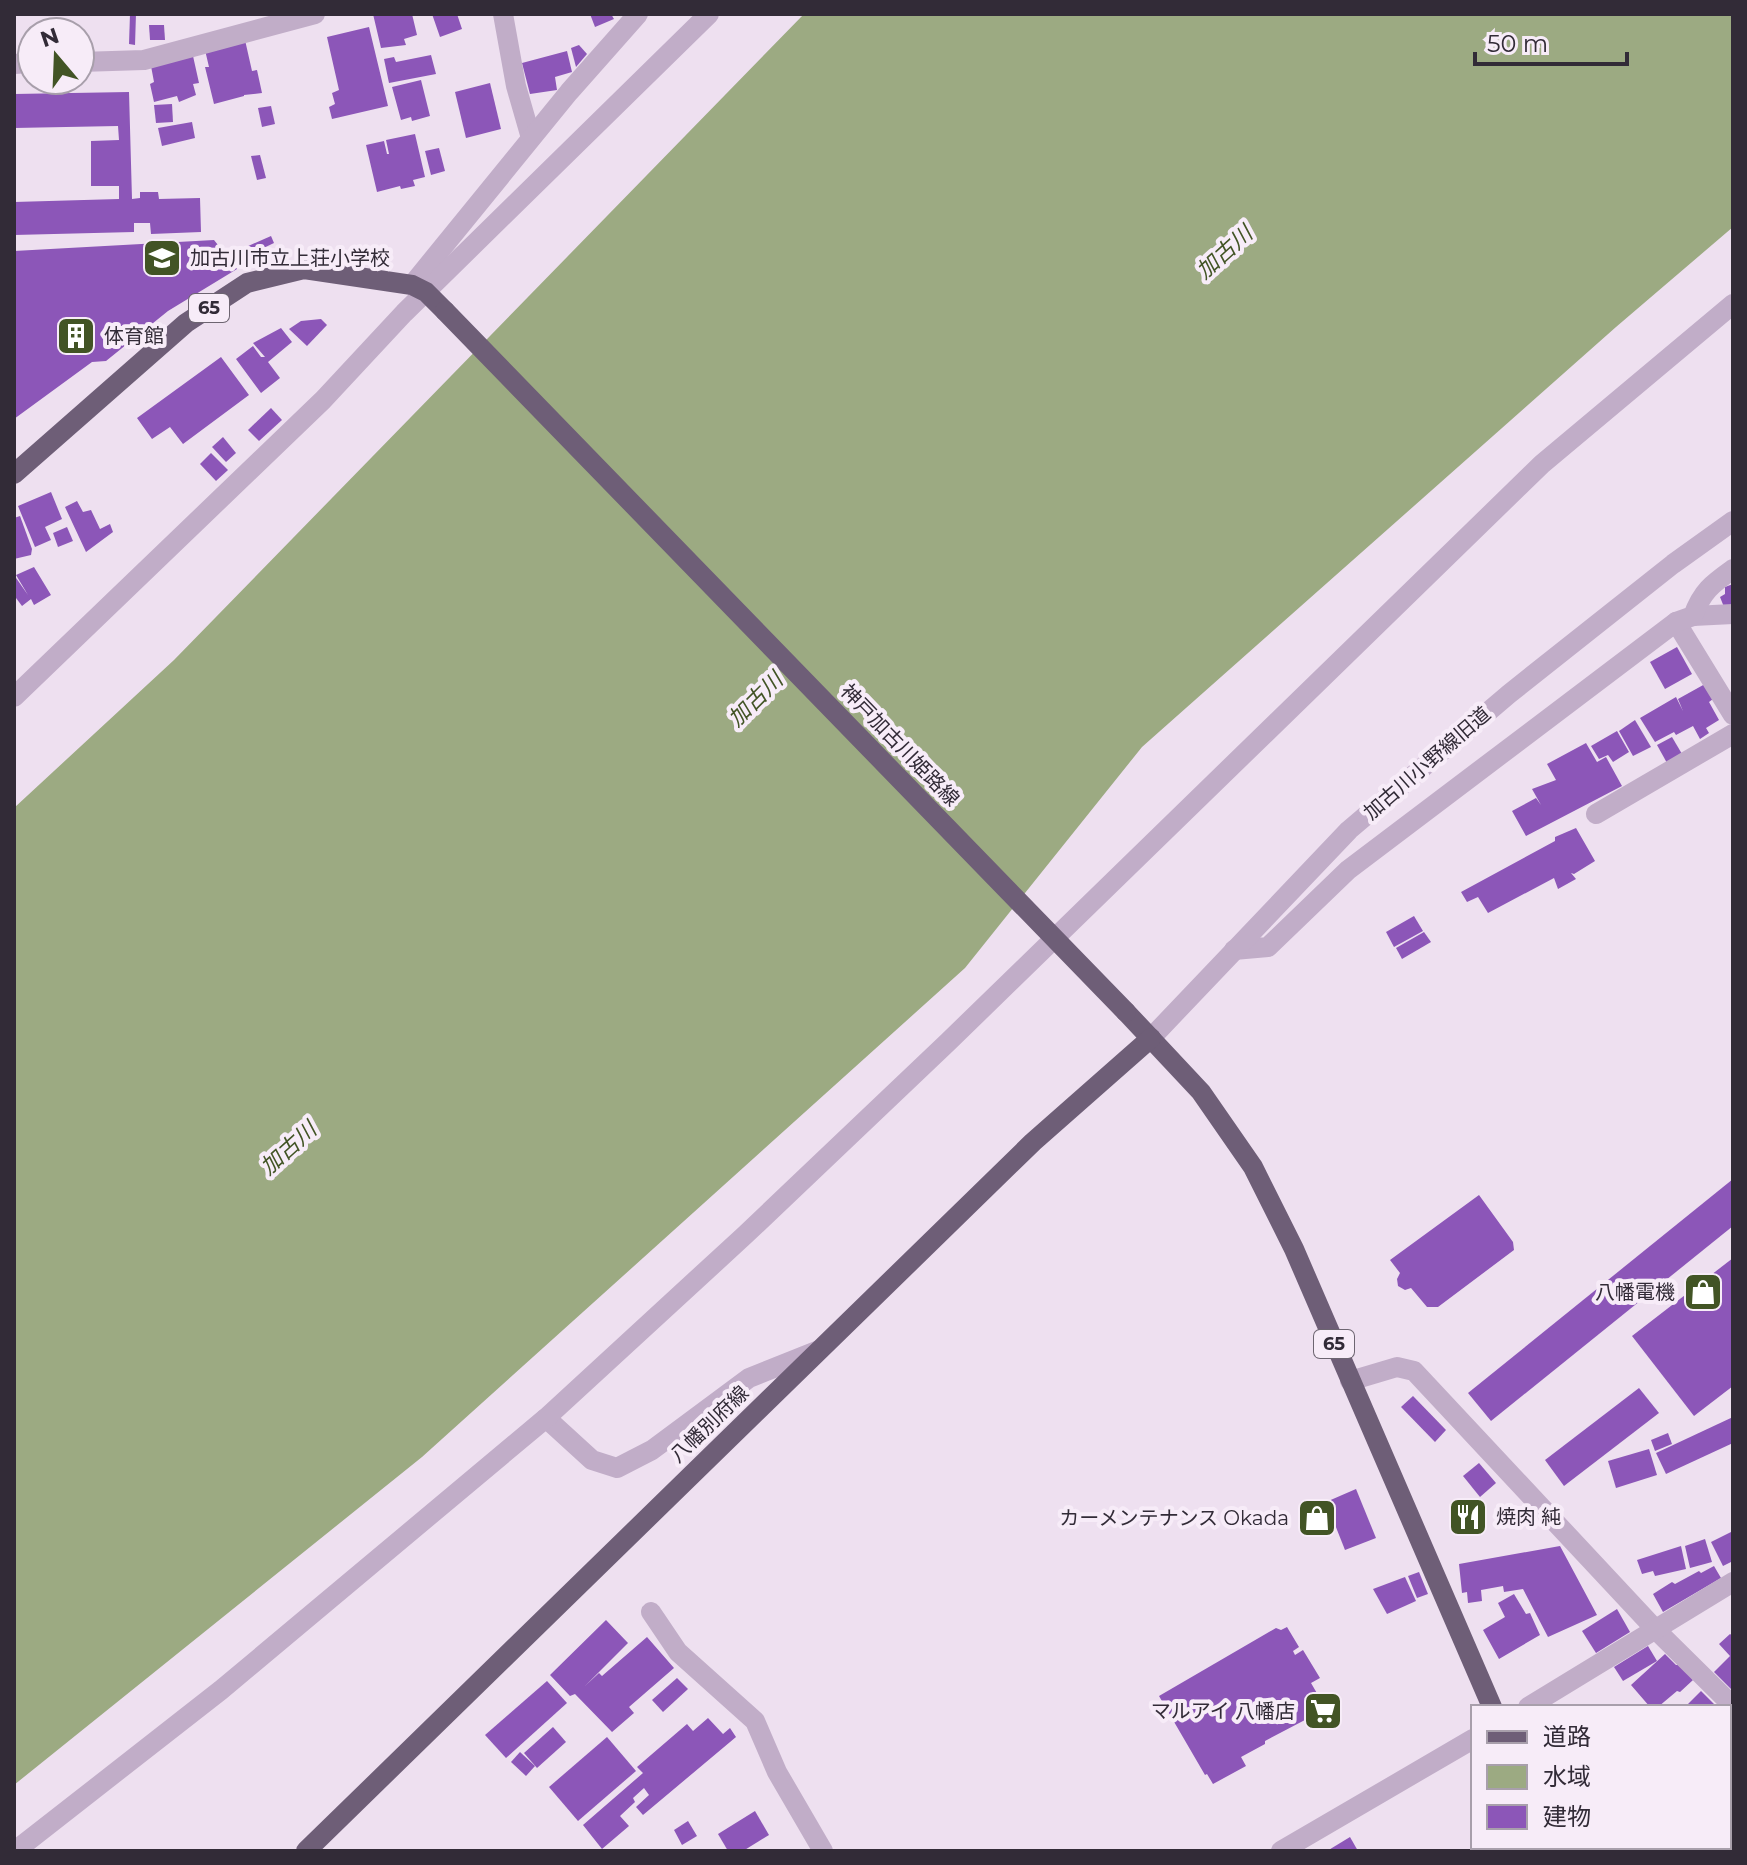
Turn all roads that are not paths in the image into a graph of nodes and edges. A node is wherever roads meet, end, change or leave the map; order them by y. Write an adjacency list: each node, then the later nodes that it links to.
1 (315, 14): 5 (street)
2 (503, 14): 7 (street)
3 (638, 14): 7 (street)
4 (709, 14): 8 (street)
5 (270, 19): 6 (street)
6 (96, 62)
7 (531, 138): 8 (street)
8 (419, 289): 10 (main road, 65); 15 (street); 20 (main road, 神戸加古川姫路線 / 65, bridge)
9 (1733, 304): 23 (street)
10 (14, 474)
11 (1733, 521): 19 (street, 加古川小野線旧道)
12 (1733, 569): 14 (street)
13 (1733, 614): 14 (street)
14 (1684, 619): 16 (street); 19 (street)
15 (19, 684)
16 (1733, 715)
17 (1733, 734): 18 (street)
18 (1596, 814)
19 (1234, 950): 20 (street, 加古川小野線旧道)
20 (1151, 1038): 21 (main road, 八幡別府線); 22 (main road, 神戸加古川姫路線 / 65)
21 (819, 1350): 23 (street); 32 (main road, 八幡別府線)
22 (1350, 1381): 26 (street); 27 (main road, 神戸加古川姫路線 / 65)
23 (546, 1418): 31 (street)
24 (1733, 1582): 26 (street)
25 (651, 1612): 33 (street)
26 (1656, 1630): 28 (street); 29 (street)
27 (1491, 1705)
28 (1531, 1705)
29 (1733, 1706)
30 (1471, 1740): 34 (street)
31 (15, 1851)
32 (306, 1851)
33 (823, 1851)
34 (1281, 1851)

